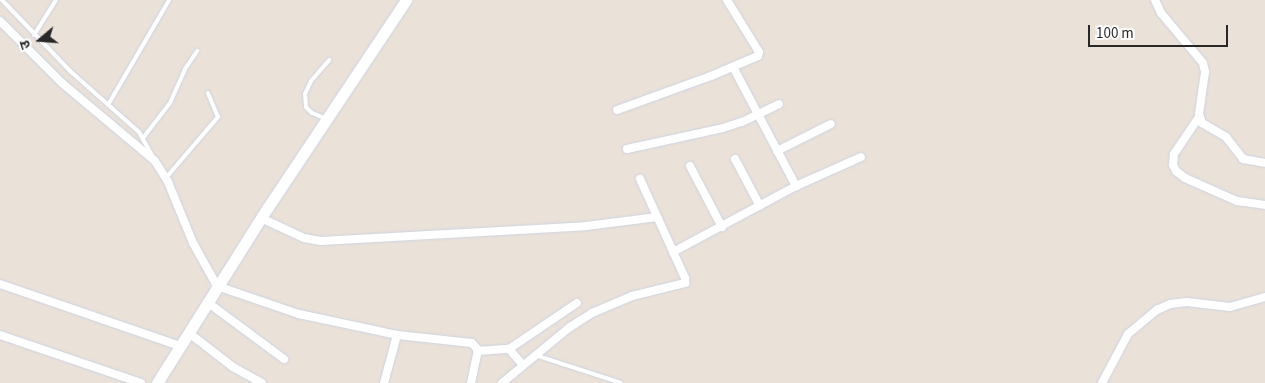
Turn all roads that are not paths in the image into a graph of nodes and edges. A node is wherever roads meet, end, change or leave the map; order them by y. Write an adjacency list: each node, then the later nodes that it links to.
1 (2, 0): 8 (lane)
2 (56, 0): 8 (lane)
3 (169, 0): 14 (lane)
4 (406, 0): 18 (street)
5 (727, 0): 11 (street)
6 (1155, 0): 17 (street)
7 (0, 21): 25 (street)
8 (34, 34): 14 (lane)
9 (197, 52): 20 (lane)
10 (329, 60): 18 (lane)
11 (733, 67): 15 (street); 16 (street)
12 (208, 94): 28 (lane)
13 (779, 104): 16 (street)
14 (108, 105): 20 (lane)
15 (618, 110)
16 (758, 115): 21 (street); 22 (street)
17 (1199, 117): 26 (street); 32 (street)
18 (326, 119): 34 (street)
19 (831, 124): 22 (street)
20 (143, 138): 25 (lane)
21 (627, 149)
22 (777, 151): 30 (street)
23 (861, 157): 30 (street)
24 (735, 159): 31 (street)
25 (155, 161): 28 (street)
26 (1265, 163)
27 (690, 166): 35 (street)
28 (165, 179): 38 (street)
29 (640, 179): 33 (street)
30 (796, 186): 31 (street)
31 (760, 206): 35 (street)
32 (1265, 206)
33 (657, 216): 34 (street); 36 (street)
34 (261, 218): 38 (street)
35 (722, 227): 36 (street)
36 (673, 252): 48 (street)
37 (0, 284): 45 (street)
38 (217, 286): 40 (street); 44 (street)
39 (1265, 297): 58 (street)
40 (208, 302): 42 (street); 49 (street)
41 (577, 303): 46 (street)
42 (189, 333): 45 (street); 53 (street)
43 (0, 335): 51 (street)
44 (397, 336): 47 (street); 54 (street)
45 (180, 346): 52 (street)
46 (509, 349): 47 (street); 50 (street)
47 (477, 352): 55 (street)
48 (535, 355): 50 (street); 57 (lane)
49 (284, 359)
50 (523, 365): 56 (street)
51 (141, 383)
52 (156, 383)
53 (262, 383)
54 (384, 383)
55 (471, 383)
56 (502, 383)
57 (621, 383)
58 (1102, 383)

